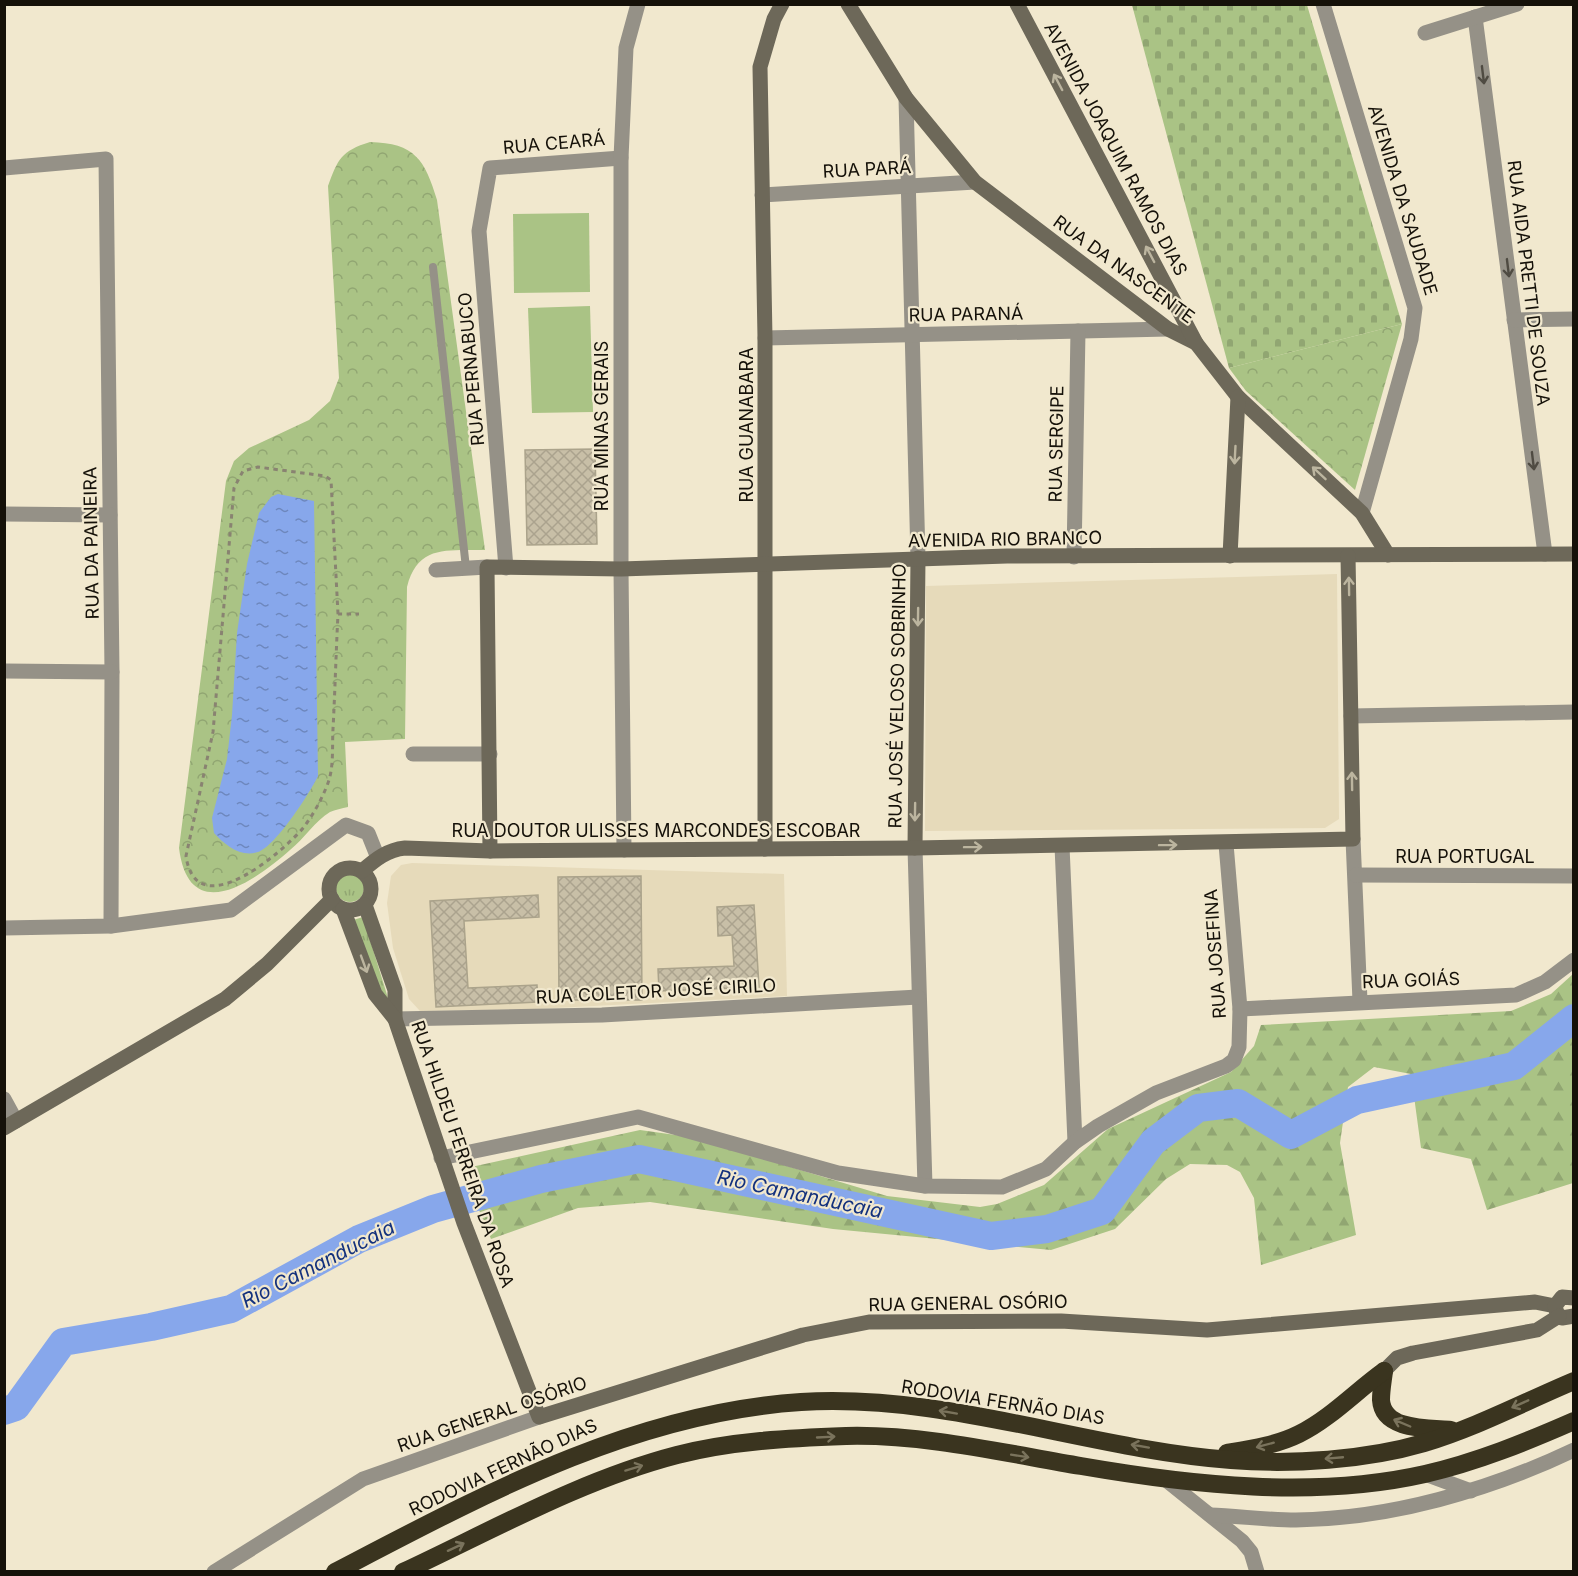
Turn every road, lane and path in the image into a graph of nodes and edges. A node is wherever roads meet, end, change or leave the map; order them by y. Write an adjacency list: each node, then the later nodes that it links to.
1 (638, 4): 10 (street, RUA MINAS GERAIS)
2 (782, 4): 15 (street, RUA GUANABARA)
3 (849, 4): 9 (street, RUA DA NASCENTE)
4 (1017, 4): 23 (street, AVENIDA JOAQUIM RAMOS DIAS, one-way to 4)
5 (1323, 4): 25 (street, AVENIDA DA SAUDADE)
6 (1517, 4): 7 (street)
7 (1475, 17): 8 (street); 18 (street, RUA AIDA PRETTI DE SOUZA, one-way to 18)
8 (1425, 33)
9 (906, 98): 13 (street, RUA DA NASCENTE); 14 (street, RUA JOSÉ VELOSO SOBRINHO)
10 (621, 158): 12 (street, RUA CEARÁ); 39 (street, RUA MINAS GERAIS)
11 (4, 168): 27 (street, RUA DA PAINEIRA)
12 (490, 168): 38 (street, RUA PERNABUCO)
13 (975, 182): 14 (street, RUA PARÁ); 19 (street, RUA DA NASCENTE)
14 (910, 186): 15 (street, RUA PARÁ); 21 (street, RUA JOSÉ VELOSO SOBRINHO)
15 (762, 195): 22 (street, RUA GUANABARA)
16 (433, 267): 37 (lane)
17 (1574, 319): 18 (street)
18 (1515, 320): 28 (street, RUA AIDA PRETTI DE SOUZA, one-way to 28)
19 (1168, 329): 20 (street, RUA PARANÁ); 23 (street, RUA DA NASCENTE)
20 (1078, 331): 21 (street, RUA PARANÁ); 33 (street, RUA SERGIPE)
21 (913, 334): 22 (street, RUA PARANÁ); 34 (street, RUA JOSÉ VELOSO SOBRINHO)
22 (765, 338): 35 (street, RUA GUANABARA)
23 (1197, 343): 24 (street, RUA DA NASCENTE)
24 (1238, 397): 25 (street, RUA DA NASCENTE, one-way to 24); 32 (street, one-way to 32)
25 (1362, 513): 31 (street, RUA DA NASCENTE)
26 (4, 514): 27 (street)
27 (110, 515): 44 (street, RUA DA PAINEIRA)
28 (1545, 554): 29 (street, AVENIDA RIO BRANCO); 31 (street, AVENIDA RIO BRANCO)
29 (1574, 554)
30 (1348, 555): 31 (street, AVENIDA RIO BRANCO); 32 (street, AVENIDA RIO BRANCO); 46 (street, one-way to 30)
31 (1388, 555)
32 (1230, 556): 33 (street, AVENIDA RIO BRANCO)
33 (1074, 557): 34 (street, AVENIDA RIO BRANCO)
34 (918, 558): 35 (street, AVENIDA RIO BRANCO); 52 (street, RUA JOSÉ VELOSO SOBRINHO, one-way to 52)
35 (766, 565): 39 (street, AVENIDA RIO BRANCO); 53 (street, RUA GUANABARA)
36 (487, 567): 37 (street, AVENIDA RIO BRANCO); 38 (street, AVENIDA RIO BRANCO); 48 (street)
37 (466, 568): 40 (street, AVENIDA RIO BRANCO)
38 (506, 568): 39 (street, AVENIDA RIO BRANCO)
39 (621, 569): 54 (street, RUA MINAS GERAIS)
40 (436, 570)
41 (359, 614): 42 (path)
42 (338, 615): 42 (path)
43 (4, 671): 44 (street)
44 (112, 672): 62 (street, RUA DA PAINEIRA)
45 (1574, 712): 46 (street)
46 (1351, 716): 49 (street, one-way to 46)
47 (413, 754): 48 (street)
48 (490, 754): 55 (street)
49 (1353, 839): 50 (street, RUA DOUTOR ULISSES MARCONDES ESCOBAR); 58 (street)
50 (1226, 844): 51 (street, RUA DOUTOR ULISSES MARCONDES ESCOBAR, one-way to 50); 67 (street, RUA JOSEFINA)
51 (1062, 846): 52 (street, RUA DOUTOR ULISSES MARCONDES ESCOBAR, one-way to 51); 71 (street)
52 (915, 848): 53 (street, RUA DOUTOR ULISSES MARCONDES ESCOBAR); 65 (street, RUA JOSÉ VELOSO SOBRINHO)
53 (765, 849): 54 (street, RUA DOUTOR ULISSES MARCONDES ESCOBAR)
54 (624, 850): 55 (street, RUA DOUTOR ULISSES MARCONDES ESCOBAR)
55 (490, 851): 56 (street, RUA DOUTOR ULISSES MARCONDES ESCOBAR)
56 (378, 858): 57 (street, RUA DOUTOR ULISSES MARCONDES ESCOBAR); 62 (street)
57 (362, 871): 60 (street); 61 (street)
58 (1356, 875): 59 (street, RUA PORTUGAL); 66 (street)
59 (1574, 876)
60 (338, 904): 61 (street); 68 (street, RUA HILDEU FERREIRA DA ROSA, one-way to 68); 70 (street)
61 (365, 905): 68 (street)
62 (111, 926): 63 (street)
63 (4, 928)
64 (1574, 960): 66 (street, RUA GOIÁS)
65 (918, 997): 68 (street, RUA COLETOR JOSÉ CIRILO); 73 (street, RUA JOSÉ VELOSO SOBRINHO)
66 (1360, 1001): 67 (street, RUA GOIÁS)
67 (1240, 1010): 71 (street, RUA JOSEFINA)
68 (395, 1020): 72 (street, RUA HILDEU FERREIRA DA ROSA)
69 (4, 1099): 70 (street)
70 (10, 1125)
71 (1075, 1142): 73 (street)
72 (441, 1158): 73 (street); 78 (street, RUA HILDEU FERREIRA DA ROSA)
73 (925, 1186)
74 (1574, 1298): 75 (street)
75 (1563, 1313): 76 (street); 78 (street, RUA GENERAL OSÓRIO)
76 (1384, 1371): 80 (highway, one-way to 76); 82 (highway, one-way to 82)
77 (1574, 1381): 80 (highway, RODOVIA FERNÃO DIAS, one-way to 80)
78 (539, 1417): 87 (street, RUA GENERAL OSÓRIO)
79 (1574, 1420): 83 (highway)
80 (1459, 1431): 82 (highway, RODOVIA FERNÃO DIAS, one-way to 82)
81 (1574, 1450): 85 (street)
82 (1203, 1458): 88 (highway, RODOVIA FERNÃO DIAS, one-way to 88)
83 (1425, 1474): 84 (highway); 85 (street)
84 (1166, 1480): 86 (street); 89 (highway, one-way to 84)
85 (1471, 1491): 86 (street)
86 (1210, 1515): 90 (street)
87 (214, 1572)
88 (335, 1572)
89 (403, 1572)
90 (1257, 1572)

